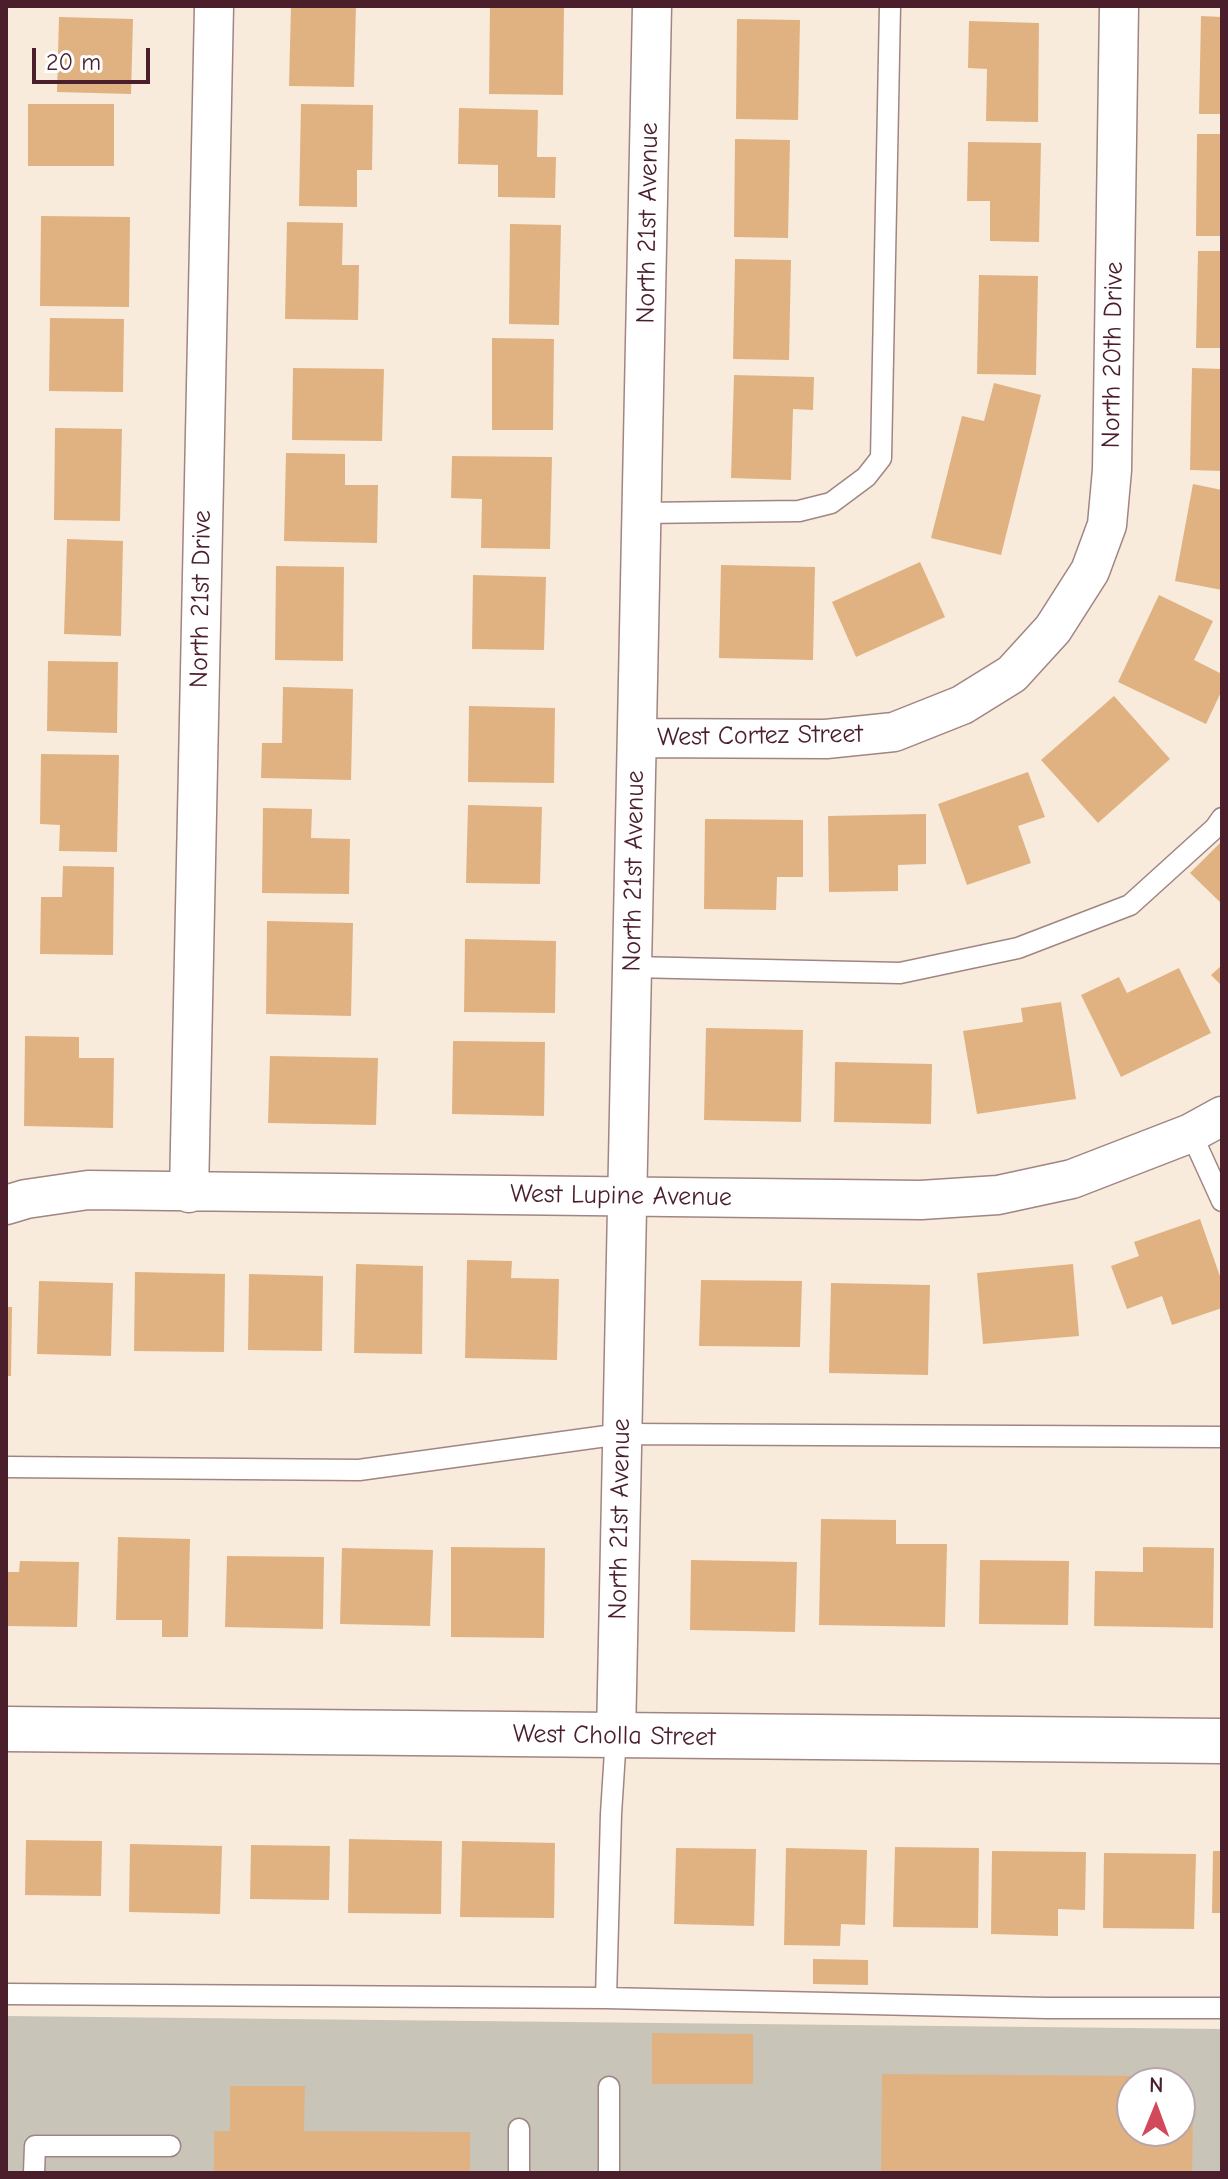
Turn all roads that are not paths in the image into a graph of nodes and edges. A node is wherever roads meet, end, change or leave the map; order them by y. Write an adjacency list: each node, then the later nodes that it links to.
1 (214, 6): 11 (street, North 21st Drive)
2 (652, 6): 5 (street, North 21st Avenue)
3 (890, 6): 5 (lane)
4 (1119, 6): 6 (street, North 20th Drive)
5 (642, 513): 7 (street, North 21st Avenue)
6 (1012, 674): 7 (street, West Cortez Street)
7 (637, 738): 9 (street, North 21st Avenue)
8 (1222, 818): 9 (lane)
9 (632, 967): 12 (street, North 21st Avenue)
10 (1206, 1124): 12 (street, West Lupine Avenue); 13 (lane)
11 (189, 1193): 12 (street, West Lupine Avenue); 14 (street, West Lupine Avenue)
12 (626, 1196): 15 (street, North 21st Avenue)
13 (1222, 1201)
14 (6, 1205)
15 (621, 1434): 16 (lane); 17 (lane); 19 (street, North 21st Avenue)
16 (1222, 1437)
17 (6, 1467)
18 (6, 1729): 19 (street, West Cholla Street)
19 (616, 1736): 20 (street, West Cholla Street); 22 (lane)
20 (1222, 1741)
21 (6, 1994): 22 (lane)
22 (606, 1998): 23 (lane)
23 (1222, 2008)
24 (609, 2087): 29 (lane)
25 (519, 2129): 28 (lane)
26 (170, 2146): 27 (lane)
27 (34, 2173)
28 (519, 2173)
29 (609, 2173)

